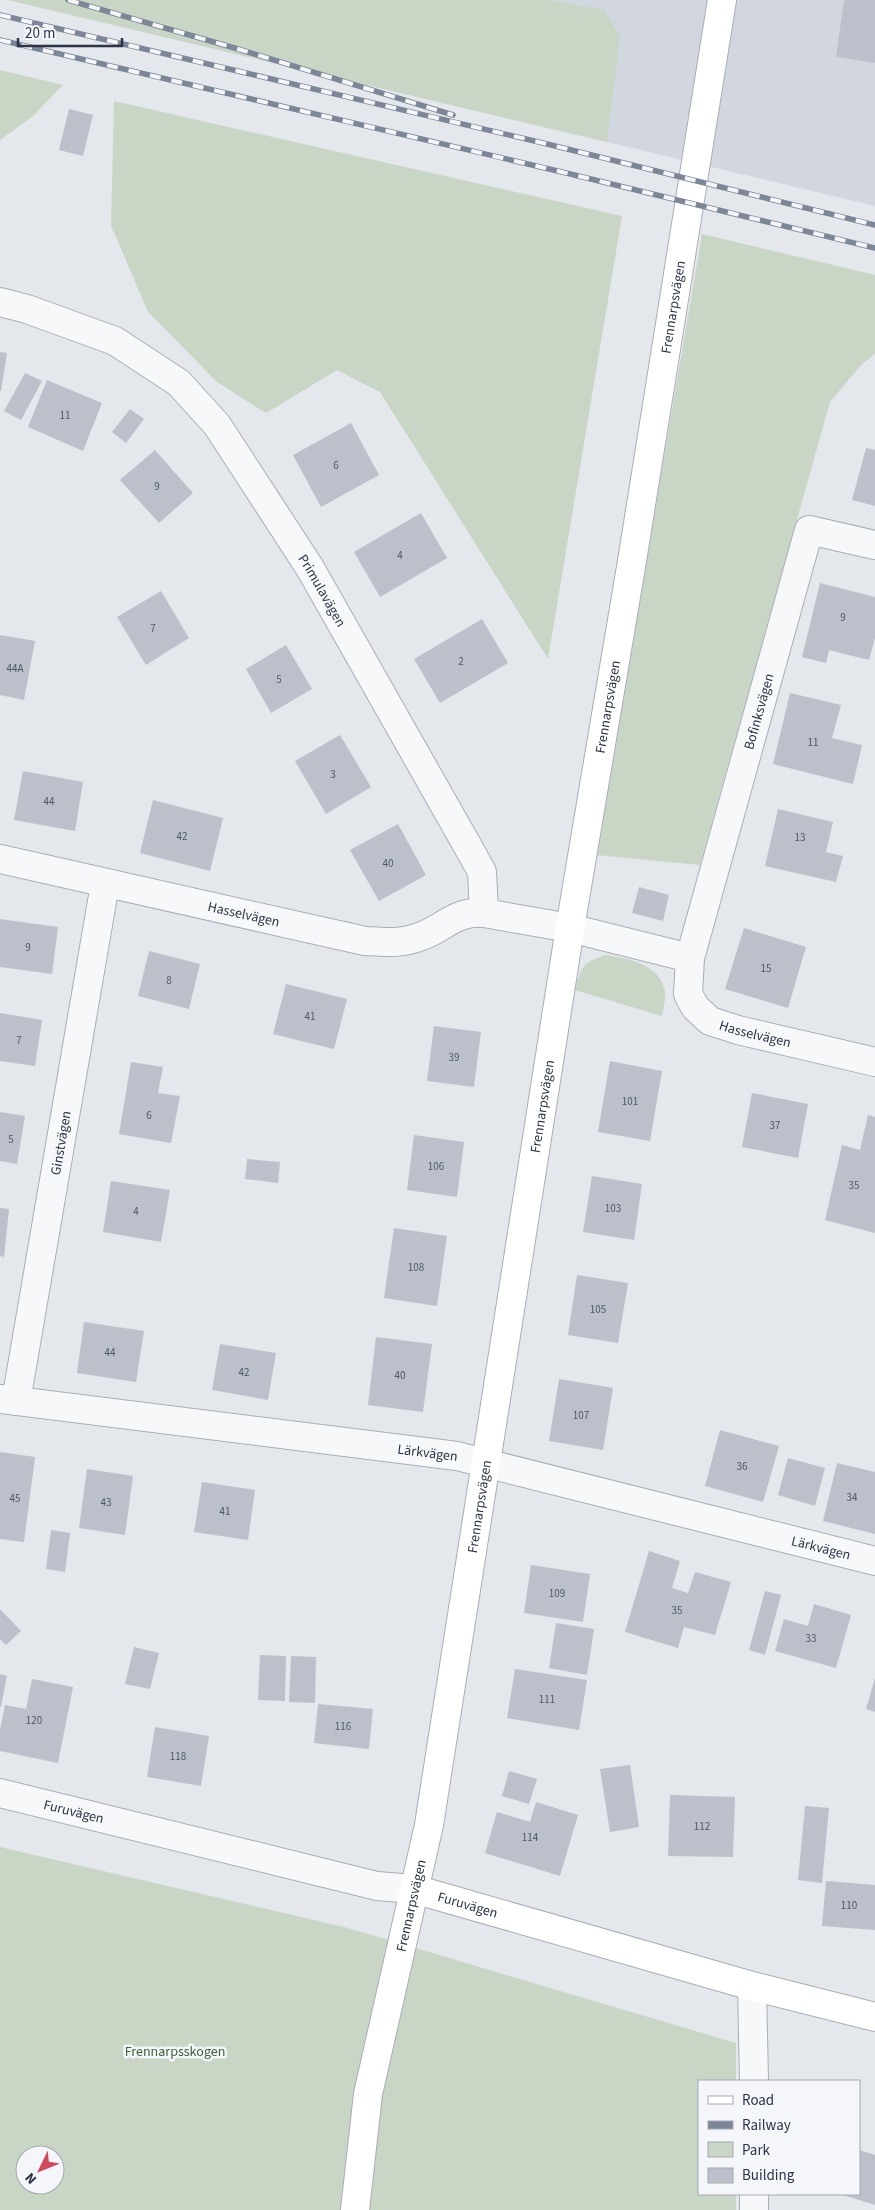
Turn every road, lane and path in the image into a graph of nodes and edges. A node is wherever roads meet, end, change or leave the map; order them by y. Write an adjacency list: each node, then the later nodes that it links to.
1 (722, 0): 7 (street, Frennarpsvägen)
2 (0, 302): 6 (street, Primulavägen)
3 (875, 545): 8 (street, Bofinksvägen)
4 (0, 860): 5 (street, Hasselvägen)
5 (105, 884): 6 (street, Hasselvägen); 10 (street, Ginstvägen)
6 (484, 913): 7 (street)
7 (570, 928): 8 (street); 11 (street, Frennarpsvägen)
8 (690, 958): 9 (street, Hasselvägen)
9 (875, 1062)
10 (8, 1400): 11 (street, Lärkvägen)
11 (487, 1463): 12 (street, Lärkvägen); 14 (street, Frennarpsvägen)
12 (875, 1561)
13 (0, 1793): 14 (street, Furuvägen)
14 (414, 1889): 15 (street, Furuvägen); 19 (street, Frennarpsvägen)
15 (752, 1986): 16 (street, Furuvägen); 17 (street)
16 (875, 2016)
17 (754, 2080)
18 (754, 2195): 20 (street)
19 (355, 2210)
20 (754, 2210)

